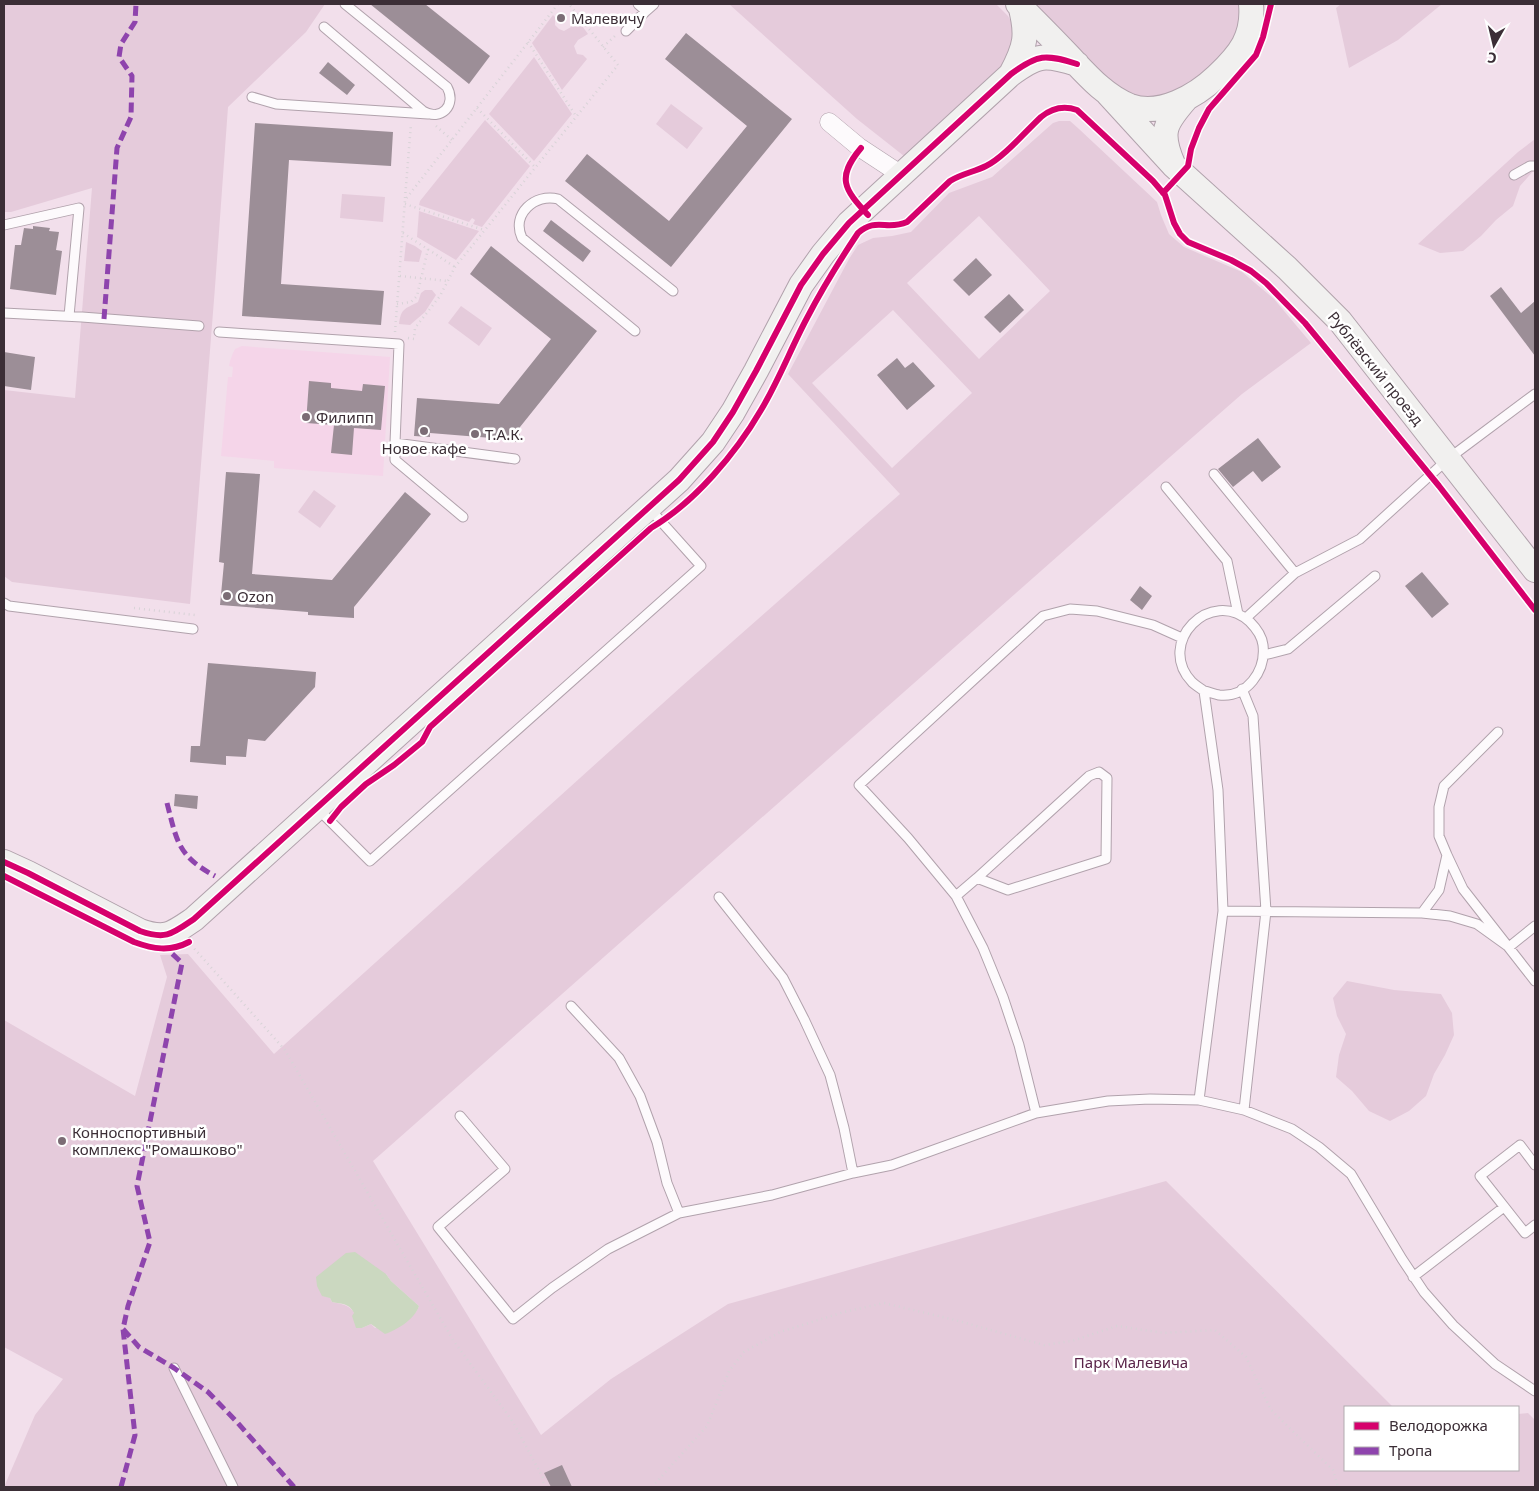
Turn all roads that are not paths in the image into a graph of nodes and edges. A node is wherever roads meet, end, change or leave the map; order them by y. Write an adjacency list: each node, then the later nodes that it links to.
1 (345, 4): 14 (lane)
2 (638, 4): 6 (lane)
3 (654, 4): 6 (lane)
4 (1251, 4): 13 (street)
5 (1019, 5): 9 (street); 10 (street)
6 (646, 11): 8 (lane)
7 (324, 27): 14 (lane)
8 (626, 31)
9 (1077, 64): 10 (street); 11 (street)
10 (1011, 74): 18 (street)
11 (1108, 94): 13 (street); 16 (street, Рублёвский проезд)
12 (252, 97): 14 (lane)
13 (1186, 98): 16 (street)
14 (428, 114)
15 (829, 122): 18 (street)
16 (1173, 165): 30 (street, Рублёвский проезд)
17 (1535, 166): 19 (lane)
18 (900, 174): 33 (street)
19 (1514, 175)
20 (4, 225): 23 (lane)
21 (673, 291): 25 (lane)
22 (4, 313): 23 (lane)
23 (69, 316): 24 (lane)
24 (199, 326)
25 (635, 331)
26 (219, 332): 28 (lane)
27 (1535, 394): 30 (lane)
28 (395, 443): 29 (lane); 34 (lane)
29 (515, 458)
30 (1448, 459): 35 (street, Рублёвский проезд); 36 (lane)
31 (1214, 474): 36 (lane)
32 (1166, 487): 39 (lane)
33 (648, 508): 46 (street); 46 (lane)
34 (463, 517)
35 (1535, 570)
36 (1295, 573): 39 (lane)
37 (1375, 576): 42 (lane)
38 (4, 603): 40 (lane)
39 (1242, 616): 41 (lane); 42 (lane)
40 (193, 629)
41 (1182, 638): 44 (lane); 50 (lane)
42 (1264, 654): 43 (lane)
43 (1242, 689): 44 (lane); 53 (lane)
44 (1204, 691): 52 (lane)
45 (1498, 732): 47 (lane)
46 (317, 808): 48 (street)
47 (1447, 855): 54 (lane); 56 (lane)
48 (4, 862)
49 (977, 878): 49 (lane); 50 (lane)
50 (956, 896): 61 (lane)
51 (719, 897): 64 (lane)
52 (1223, 911): 53 (lane); 59 (lane)
53 (1266, 911): 54 (lane); 60 (lane)
54 (1422, 913): 56 (lane)
55 (1535, 926): 56 (lane)
56 (1509, 947): 57 (lane)
57 (1535, 981)
58 (571, 1006): 66 (lane)
59 (1199, 1100): 60 (lane); 61 (lane)
60 (1244, 1110): 68 (lane)
61 (1036, 1113): 64 (lane)
62 (460, 1116): 66 (lane)
63 (1535, 1165): 65 (lane)
64 (853, 1173): 66 (lane)
65 (1504, 1206): 67 (lane); 68 (lane)
66 (679, 1214)
67 (1535, 1225)
68 (1413, 1277): 70 (lane)
69 (174, 1368): 71 (lane)
70 (1535, 1391)
71 (233, 1487)

